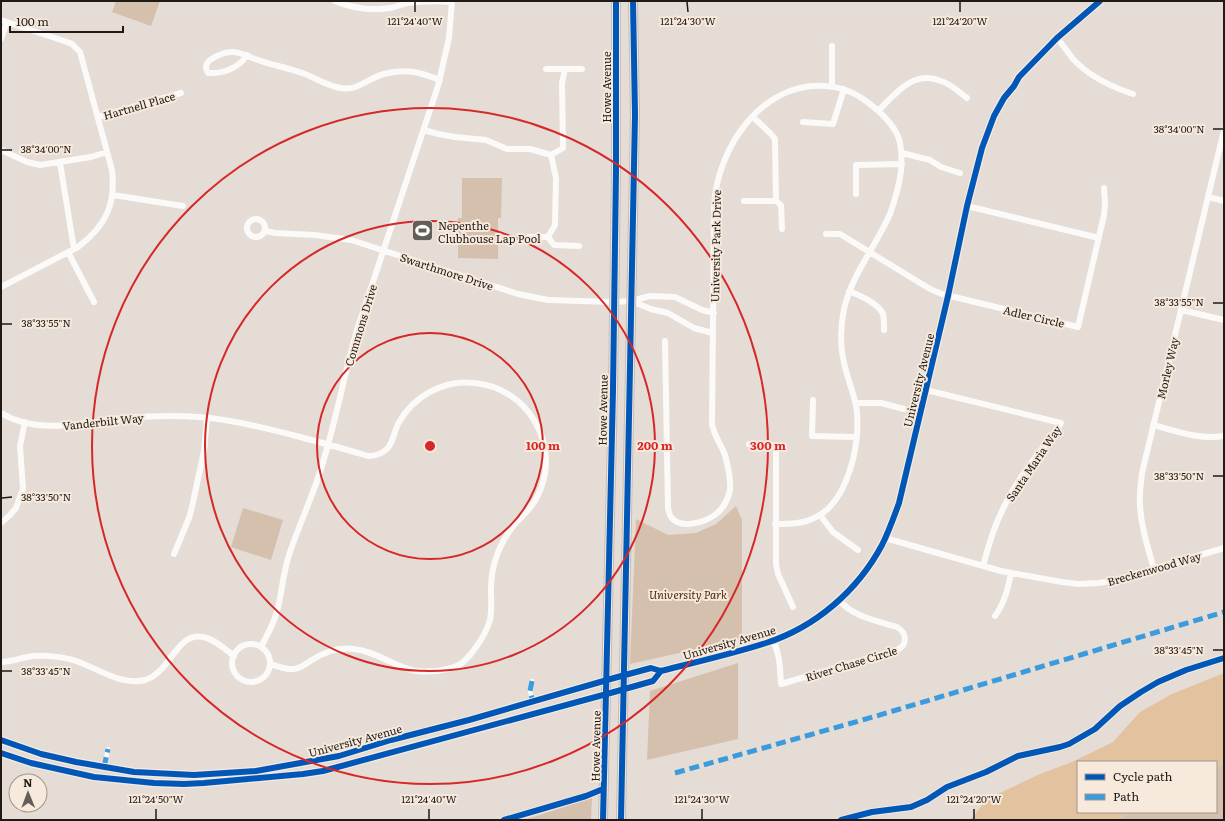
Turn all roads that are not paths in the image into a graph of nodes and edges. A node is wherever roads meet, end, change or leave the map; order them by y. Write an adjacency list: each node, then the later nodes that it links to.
1 (334, 1): 6 (street)
2 (452, 1): 6 (street); 15 (street, Commons Drive)
3 (616, 1): 58 (main road, Howe Avenue)
4 (633, 1): 56 (main road)
5 (1100, 1): 8 (street, University Avenue)
6 (361, 4)
7 (4, 21): 9 (street, Hartnell Place); 22 (street, Hartnell Place)
8 (1057, 38): 19 (street); 42 (street, University Avenue)
9 (1, 39)
10 (832, 46): 16 (street)
11 (247, 55): 11 (street); 15 (street)
12 (546, 69): 13 (street)
13 (566, 69): 14 (street); 30 (street)
14 (582, 69)
15 (440, 80): 25 (street, Commons Drive)
16 (832, 86): 17 (street, University Park Drive); 23 (street, University Park Drive)
17 (844, 89): 21 (street, University Park Drive); 24 (street)
18 (181, 93): 22 (street, Hartnell Place)
19 (1134, 94)
20 (967, 98): 21 (street)
21 (878, 111): 29 (street, University Park Drive)
22 (98, 117): 28 (street, Hartnell Place)
23 (752, 117): 39 (street); 60 (street, University Park Drive)
24 (803, 122)
25 (424, 130): 30 (street); 50 (street, Commons Drive)
26 (1224, 130): 37 (street, Morley Way)
27 (1, 150): 31 (street)
28 (108, 152): 31 (street); 36 (street, Hartnell Place)
29 (902, 153): 32 (street, University Park Drive); 33 (street)
30 (551, 155): 47 (street)
31 (60, 163): 51 (street)
32 (902, 164): 35 (street); 52 (street, University Park Drive)
33 (960, 173)
34 (1104, 188): 48 (street, Adler Circle)
35 (856, 194)
36 (113, 196): 41 (street); 51 (street, Hartnell Place)
37 (1208, 198): 40 (street); 59 (street, Morley Way)
38 (744, 201): 39 (street)
39 (776, 201): 43 (street)
40 (1224, 201)
41 (183, 206)
42 (967, 206): 48 (street); 55 (street, University Avenue)
43 (782, 229)
44 (265, 231): 50 (street, Swarthmore Drive)
45 (826, 234): 52 (street)
46 (529, 237): 47 (street)
47 (548, 237): 49 (street)
48 (1099, 238): 55 (street, Adler Circle)
49 (579, 246)
50 (384, 250): 58 (street, Swarthmore Drive); 76 (street, Commons Drive)
51 (71, 251): 53 (street, Hartnell Place); 57 (street)
52 (869, 252): 54 (street, University Park Drive); 55 (street)
53 (1, 287)
54 (849, 291): 62 (street); 67 (street, University Park Drive)
55 (948, 296): 65 (street, University Avenue)
56 (631, 301): 58 (street, Swarthmore Drive); 60 (street, University Park Drive); 63 (street); 103 (main road)
57 (94, 302)
58 (614, 302): 102 (main road, Howe Avenue)
59 (1181, 310): 61 (street); 72 (street, Morley Way)
60 (714, 313): 63 (street, University Park Drive)
61 (1224, 320)
62 (884, 330)
63 (713, 333): 64 (street, University Park Drive)
64 (665, 341)
65 (926, 390): 80 (street, University Avenue); 84 (street, Santa Maria Way)
66 (813, 400): 74 (street)
67 (855, 403): 68 (street); 74 (street, University Park Drive)
68 (904, 409)
69 (1, 413): 71 (street, Vanderbilt Way)
70 (207, 418): 71 (street, Vanderbilt Way); 76 (street, Vanderbilt Way); 83 (street)
71 (25, 422): 78 (street)
72 (1153, 425): 73 (street); 85 (street, Morley Way)
73 (1223, 436)
74 (857, 437): 77 (street, University Park Drive)
75 (749, 444): 79 (street)
76 (328, 445): 91 (street, Commons Drive); 94 (street, Vanderbilt Way)
77 (820, 515): 79 (street, University Park Drive); 82 (street)
78 (1, 523)
79 (775, 524): 88 (street)
80 (885, 538): 84 (street, Breckenwood Way); 87 (street, University Avenue)
81 (1224, 548): 85 (street, Breckenwood Way)
82 (858, 550)
83 (174, 554)
84 (983, 566): 86 (street, Breckenwood Way)
85 (1154, 569): 86 (street, Breckenwood Way)
86 (1011, 573): 89 (street)
87 (839, 600): 90 (street, University Avenue); 90 (street, River Chase Circle)
88 (794, 607)
89 (995, 616)
90 (773, 641): 95 (street, University Avenue)
91 (261, 647): 92 (street); 94 (street)
92 (234, 656): 93 (street); 94 (street)
93 (1, 662)
94 (270, 664)
95 (661, 671): 97 (street, University Avenue); 100 (street, University Avenue)
96 (532, 681): 97 (street)
97 (533, 702): 101 (street, University Avenue)
98 (1, 740): 101 (street, University Avenue)
99 (108, 750): 101 (street)
100 (1, 753)
101 (104, 766)
102 (603, 820)
103 (621, 820)

